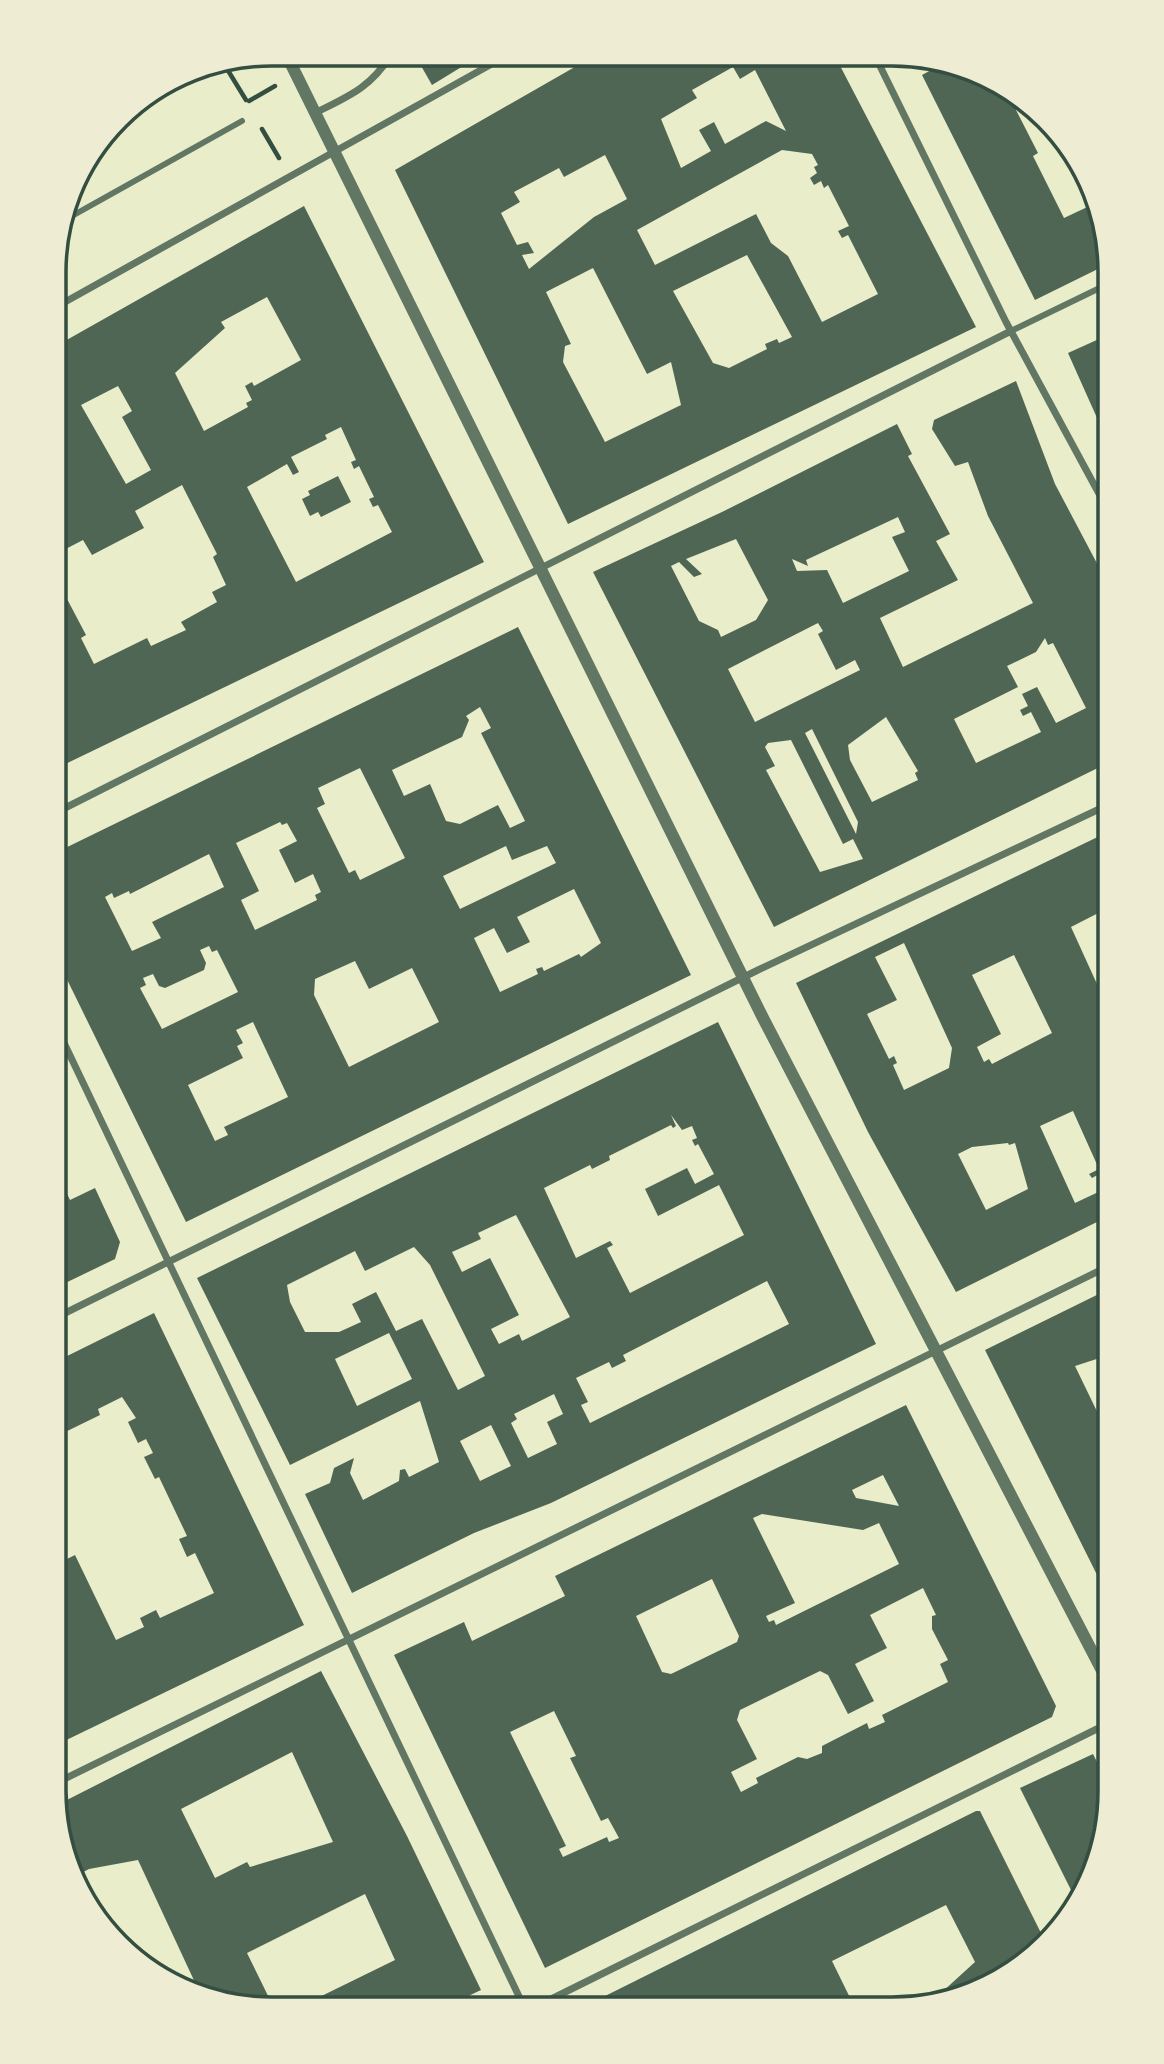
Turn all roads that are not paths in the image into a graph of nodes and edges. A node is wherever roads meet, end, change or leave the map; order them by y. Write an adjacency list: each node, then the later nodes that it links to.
1 (292, 66): 5 (street)
2 (384, 66): 5 (street)
3 (488, 66): 7 (street)
4 (880, 66): 11 (street)
5 (315, 113): 7 (street)
6 (242, 121): 8 (street)
7 (334, 151): 10 (street); 13 (street)
8 (75, 214)
9 (1098, 289): 11 (street)
10 (66, 301)
11 (1011, 331): 12 (street); 13 (street)
12 (1098, 492)
13 (538, 569): 14 (street); 16 (street)
14 (66, 807)
15 (1098, 810): 16 (street)
16 (743, 978): 18 (street); 21 (street)
17 (66, 1047): 18 (street)
18 (170, 1263): 20 (street); 22 (street)
19 (1097, 1272): 21 (street)
20 (66, 1313)
21 (934, 1351): 22 (street); 23 (street)
22 (349, 1640): 25 (street); 26 (street)
23 (1097, 1661)
24 (1097, 1729): 27 (street)
25 (66, 1778)
26 (519, 1997)
27 (555, 1997)

